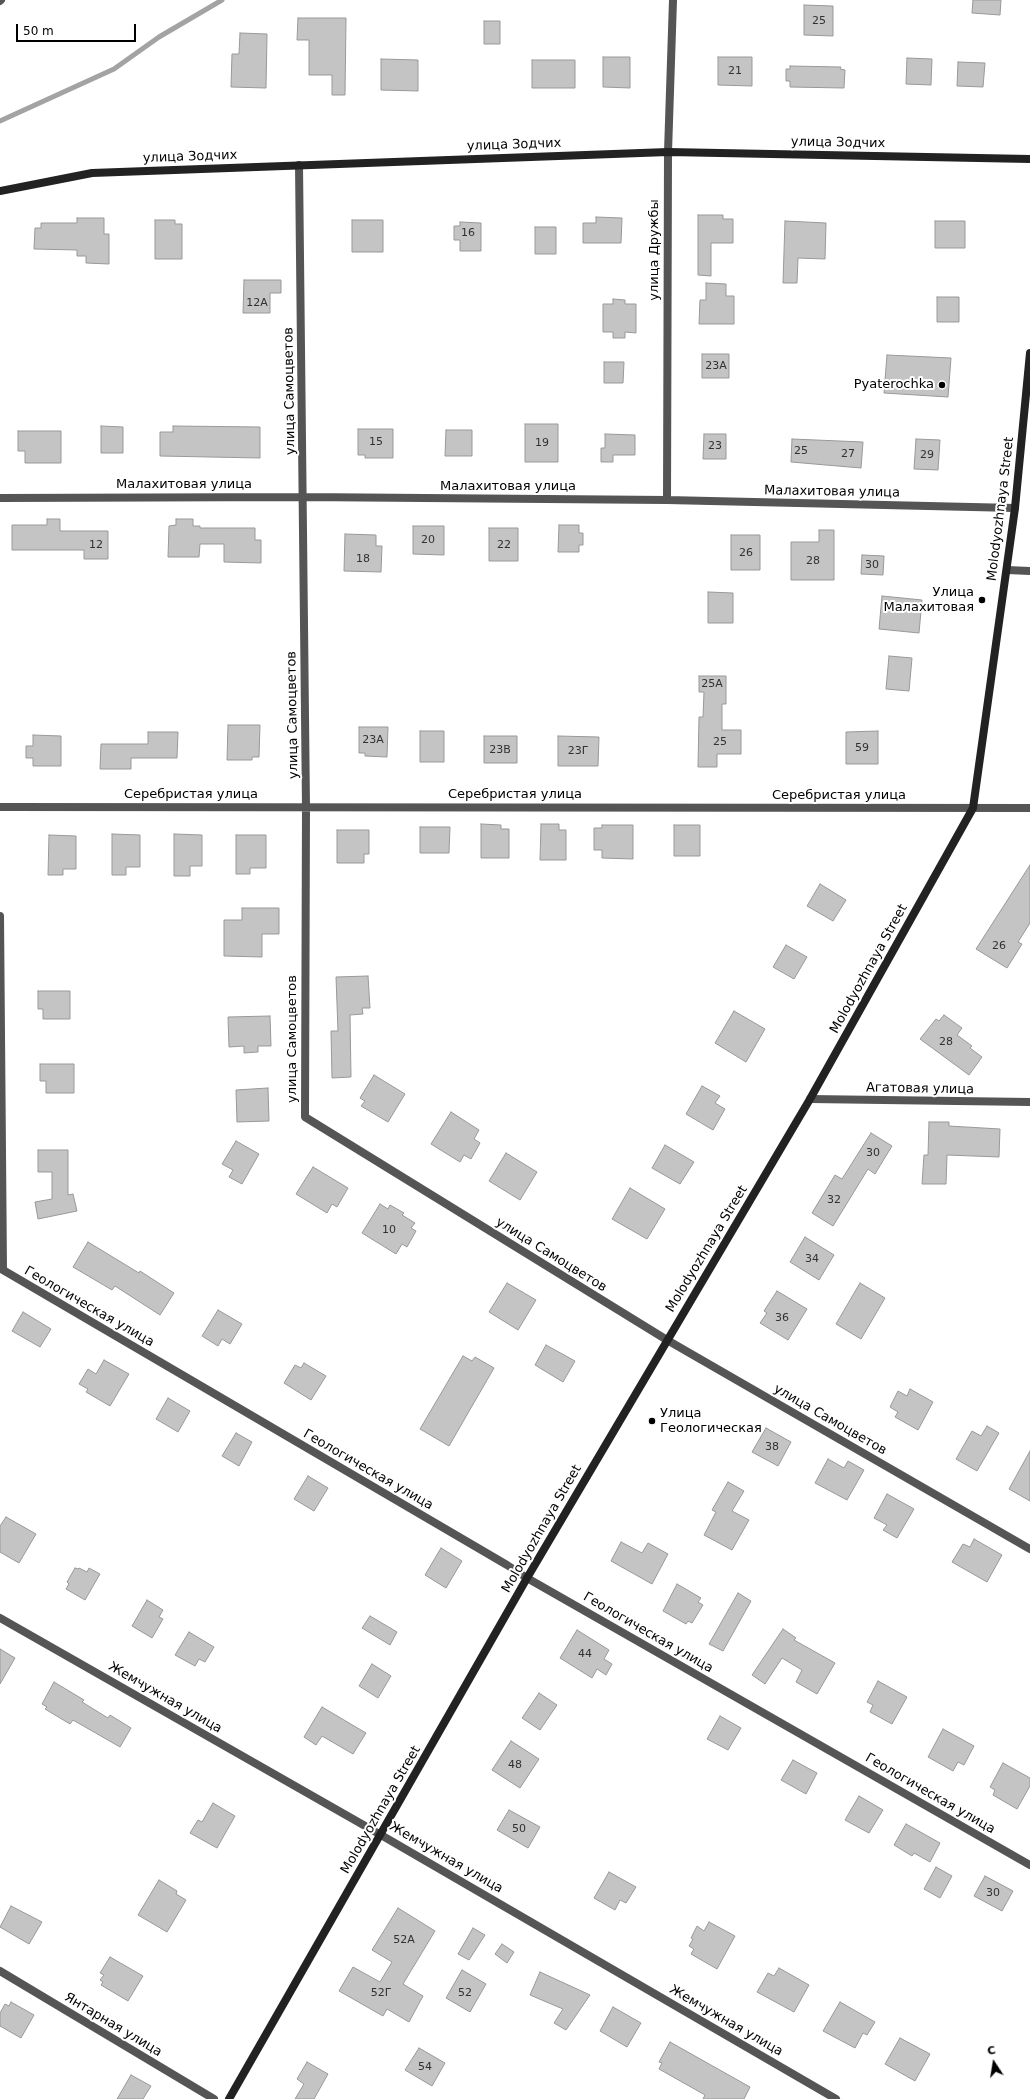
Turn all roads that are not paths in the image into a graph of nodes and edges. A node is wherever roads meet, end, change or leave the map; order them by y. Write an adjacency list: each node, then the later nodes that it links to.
1 (673, 0): 2 (street, улица Дружбы)
2 (668, 152): 3 (street, улица Зодчих); 4 (street, улица Зодчих); 10 (street, улица Дружбы)
3 (1030, 159)
4 (299, 165): 5 (street, улица Зодчих); 8 (street, улица Самоцветов)
5 (0, 191)
6 (1030, 352): 7 (street, Molodyozhnaya Street)
7 (1029, 378): 11 (street, Molodyozhnaya Street)
8 (303, 497): 9 (street, Малахитовая улица); 10 (street, Малахитовая улица); 15 (street, улица Самоцветов)
9 (0, 498)
10 (667, 500): 11 (street, Малахитовая улица)
11 (1015, 508): 12 (street, Molodyozhnaya Street)
12 (1007, 570): 13 (street); 16 (street, Molodyozhnaya Street)
13 (1030, 571)
14 (0, 807): 15 (street, Серебристая улица)
15 (306, 807): 16 (street, Серебристая улица); 21 (street, улица Самоцветов)
16 (973, 808): 17 (street, Серебристая улица); 19 (street, Molodyozhnaya Street)
17 (1030, 808)
18 (0, 916): 23 (street, Геологическая улица)
19 (810, 1099): 20 (street, Агатовая улица); 21 (street, Molodyozhnaya Street)
20 (1030, 1102)
21 (667, 1340): 22 (street, улица Самоцветов); 23 (street, Molodyozhnaya Street)
22 (1030, 1549)
23 (527, 1578): 25 (street, Molodyozhnaya Street); 26 (street, Геологическая улица)
24 (0, 1618): 25 (street, Жемчужная улица)
25 (381, 1834): 29 (street, Molodyozhnaya Street); 30 (street, Жемчужная улица)
26 (1030, 1865)
27 (0, 1971): 28 (street, Янтарная улица)
28 (214, 2099)
29 (229, 2099)
30 (836, 2099)

